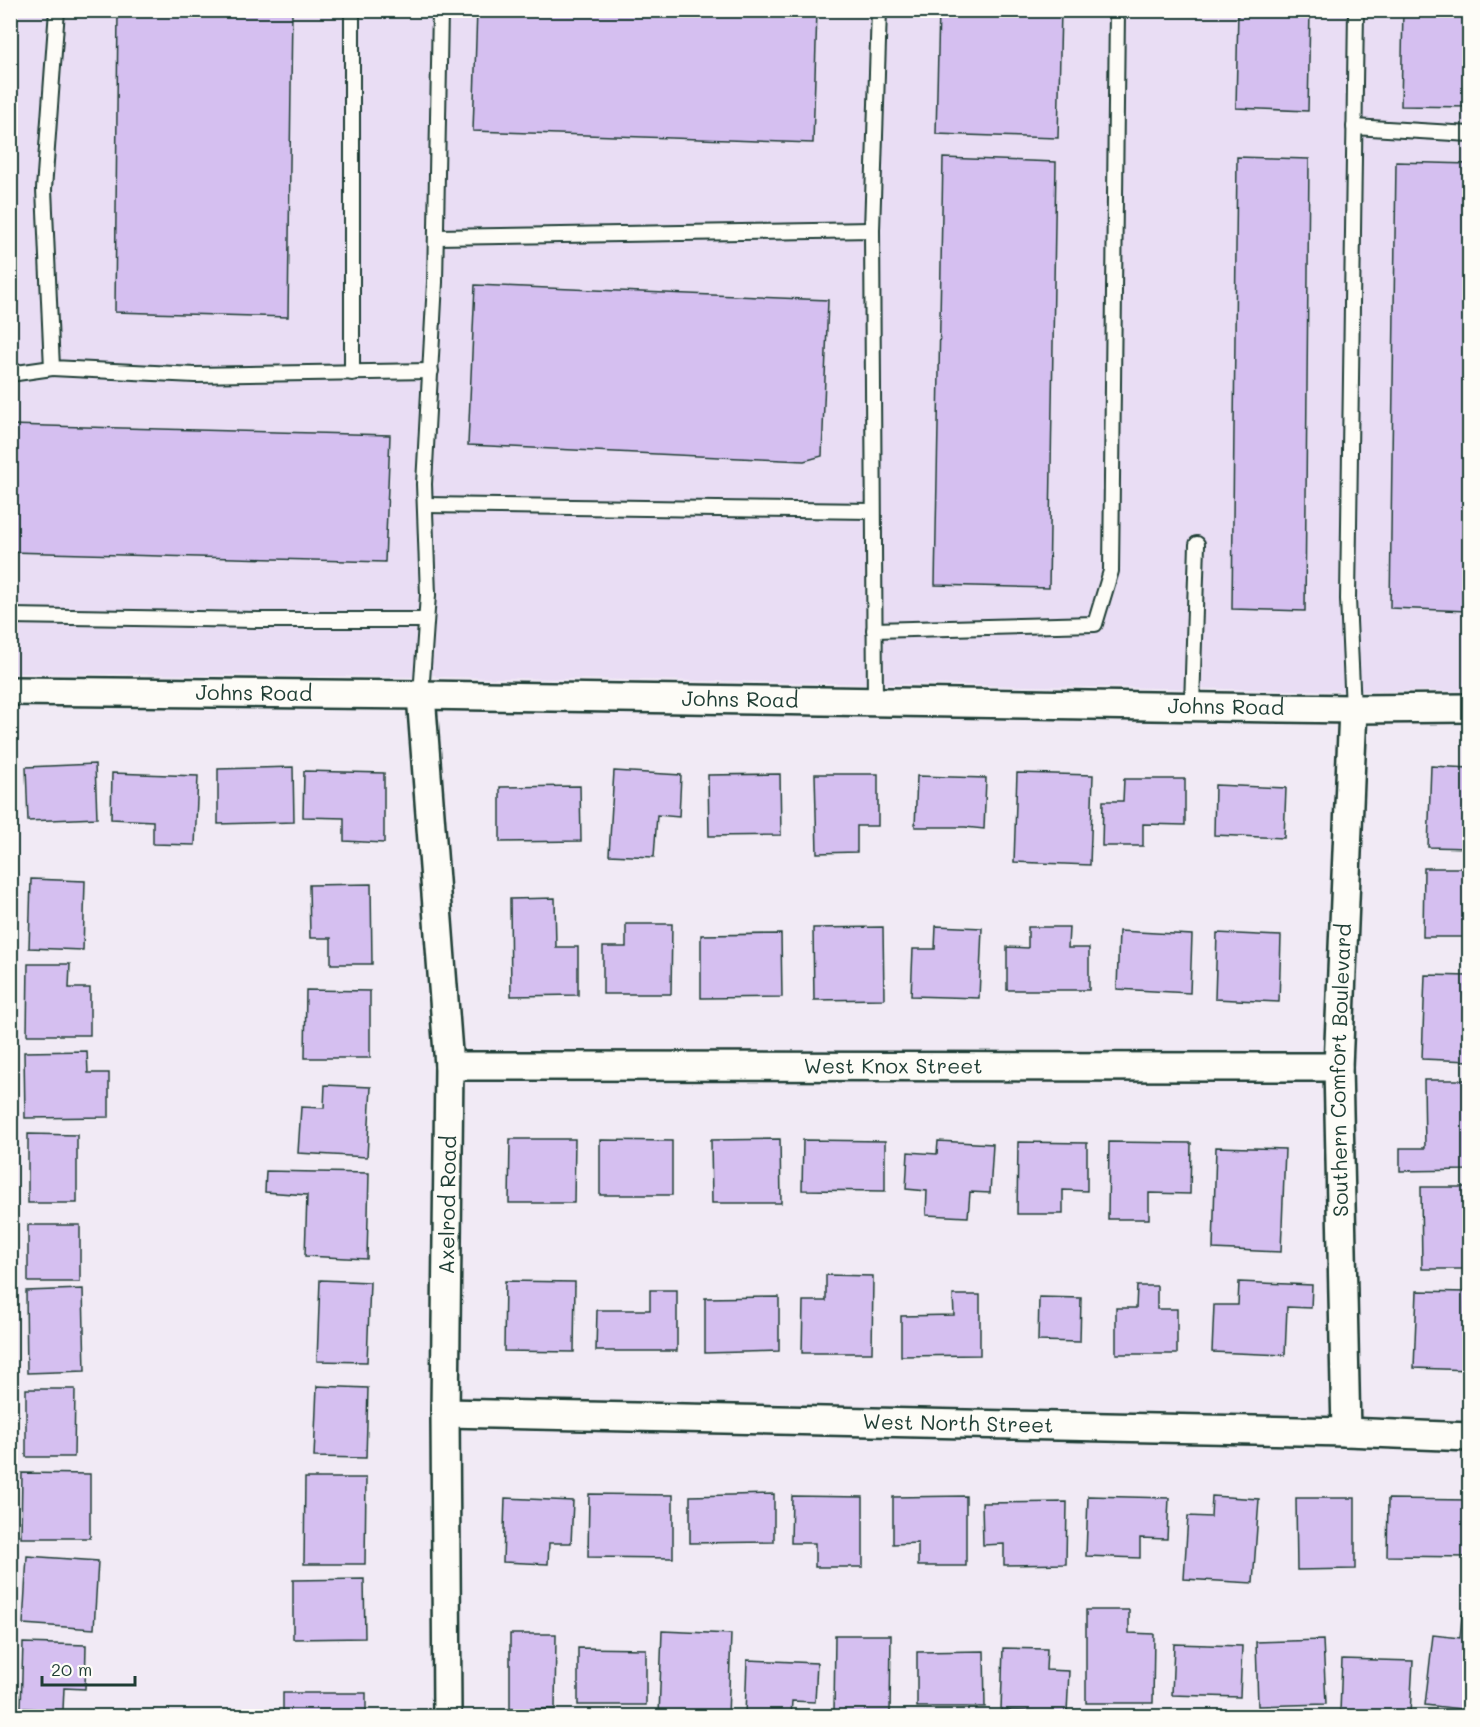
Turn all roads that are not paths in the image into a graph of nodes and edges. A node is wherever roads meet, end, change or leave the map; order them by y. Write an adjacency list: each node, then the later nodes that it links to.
1 (57, 10): 11 (lane)
2 (352, 10): 13 (lane)
3 (440, 10): 10 (lane)
4 (879, 10): 9 (lane)
5 (1117, 10): 20 (lane)
6 (1356, 10): 7 (lane)
7 (1354, 127): 8 (lane); 26 (lane)
8 (1470, 134)
9 (872, 230): 10 (lane); 16 (lane)
10 (436, 237): 12 (lane)
11 (52, 369): 13 (lane); 14 (lane)
12 (430, 371): 13 (lane); 15 (lane)
13 (352, 373)
14 (10, 374)
15 (425, 505): 16 (lane); 19 (lane)
16 (873, 511): 20 (lane)
17 (1197, 544): 24 (lane)
18 (10, 616): 19 (lane)
19 (426, 620): 22 (lane)
20 (874, 630): 23 (lane)
21 (10, 691): 22 (street, Johns Road)
22 (421, 695): 23 (street, Johns Road); 27 (street, Axelrod Road)
23 (875, 701): 24 (street, Johns Road)
24 (1192, 706): 26 (street, Johns Road)
25 (1470, 708): 26 (street, Johns Road)
26 (1353, 709): 28 (street, Southern Comfort Boulevard)
27 (449, 1066): 28 (street, West Knox Street); 29 (street, Axelrod Road)
28 (1338, 1067): 30 (street, Southern Comfort Boulevard)
29 (445, 1413): 30 (street, West North Street); 32 (street, Axelrod Road)
30 (1346, 1432): 31 (street, West North Street)
31 (1470, 1437)
32 (447, 1716)

